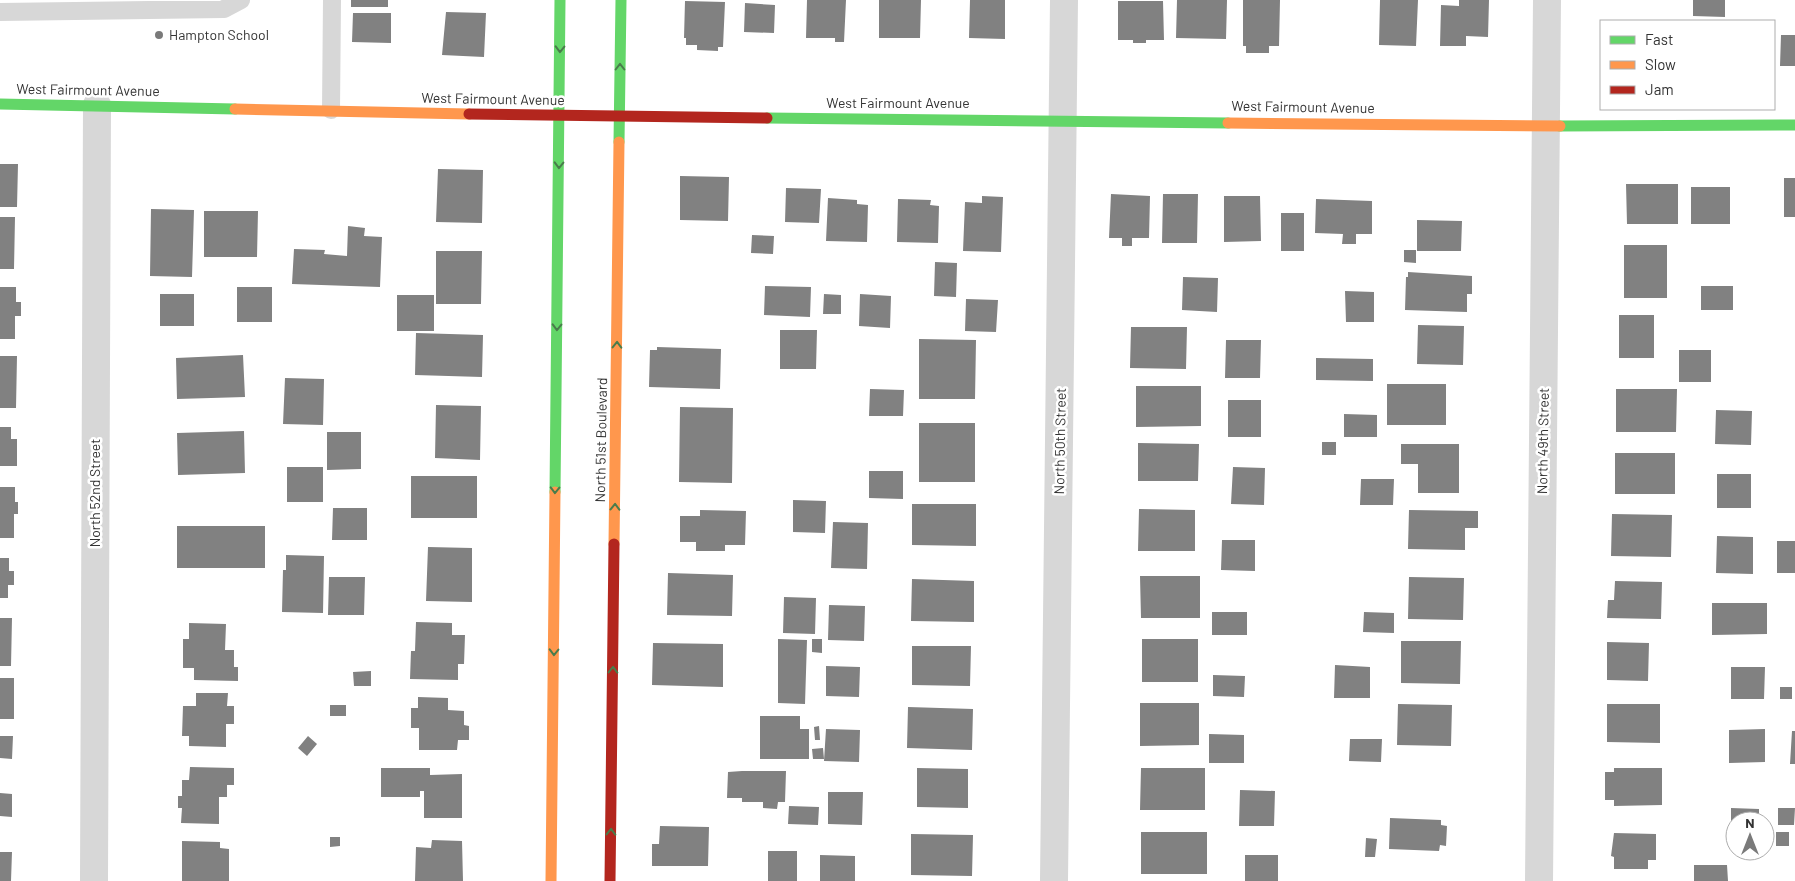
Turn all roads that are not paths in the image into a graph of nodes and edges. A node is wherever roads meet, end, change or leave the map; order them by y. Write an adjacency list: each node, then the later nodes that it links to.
1 (240, 0): 7 (lane)
2 (332, 0): 10 (lane)
3 (560, 0): 11 (street, one-way to 11)
4 (621, 0): 12 (street, North 51st Boulevard, one-way to 4)
5 (1064, 0): 13 (street, North 50th Street)
6 (1547, 0): 15 (street, North 49th Street)
7 (0, 12)
8 (0, 104): 9 (street, West Fairmount Avenue)
9 (97, 105): 10 (street, West Fairmount Avenue); 16 (street, North 52nd Street)
10 (331, 110): 11 (street, West Fairmount Avenue)
11 (559, 116): 12 (street, West Fairmount Avenue); 17 (street, one-way to 17)
12 (620, 116): 13 (street, West Fairmount Avenue); 18 (street, North 51st Boulevard, one-way to 12)
13 (1064, 119): 15 (street, West Fairmount Avenue); 19 (street, North 50th Street)
14 (1795, 125): 15 (street, West Fairmount Avenue)
15 (1546, 126): 20 (street, North 49th Street)
16 (94, 881)
17 (552, 881)
18 (610, 881)
19 (1054, 881)
20 (1539, 881)

